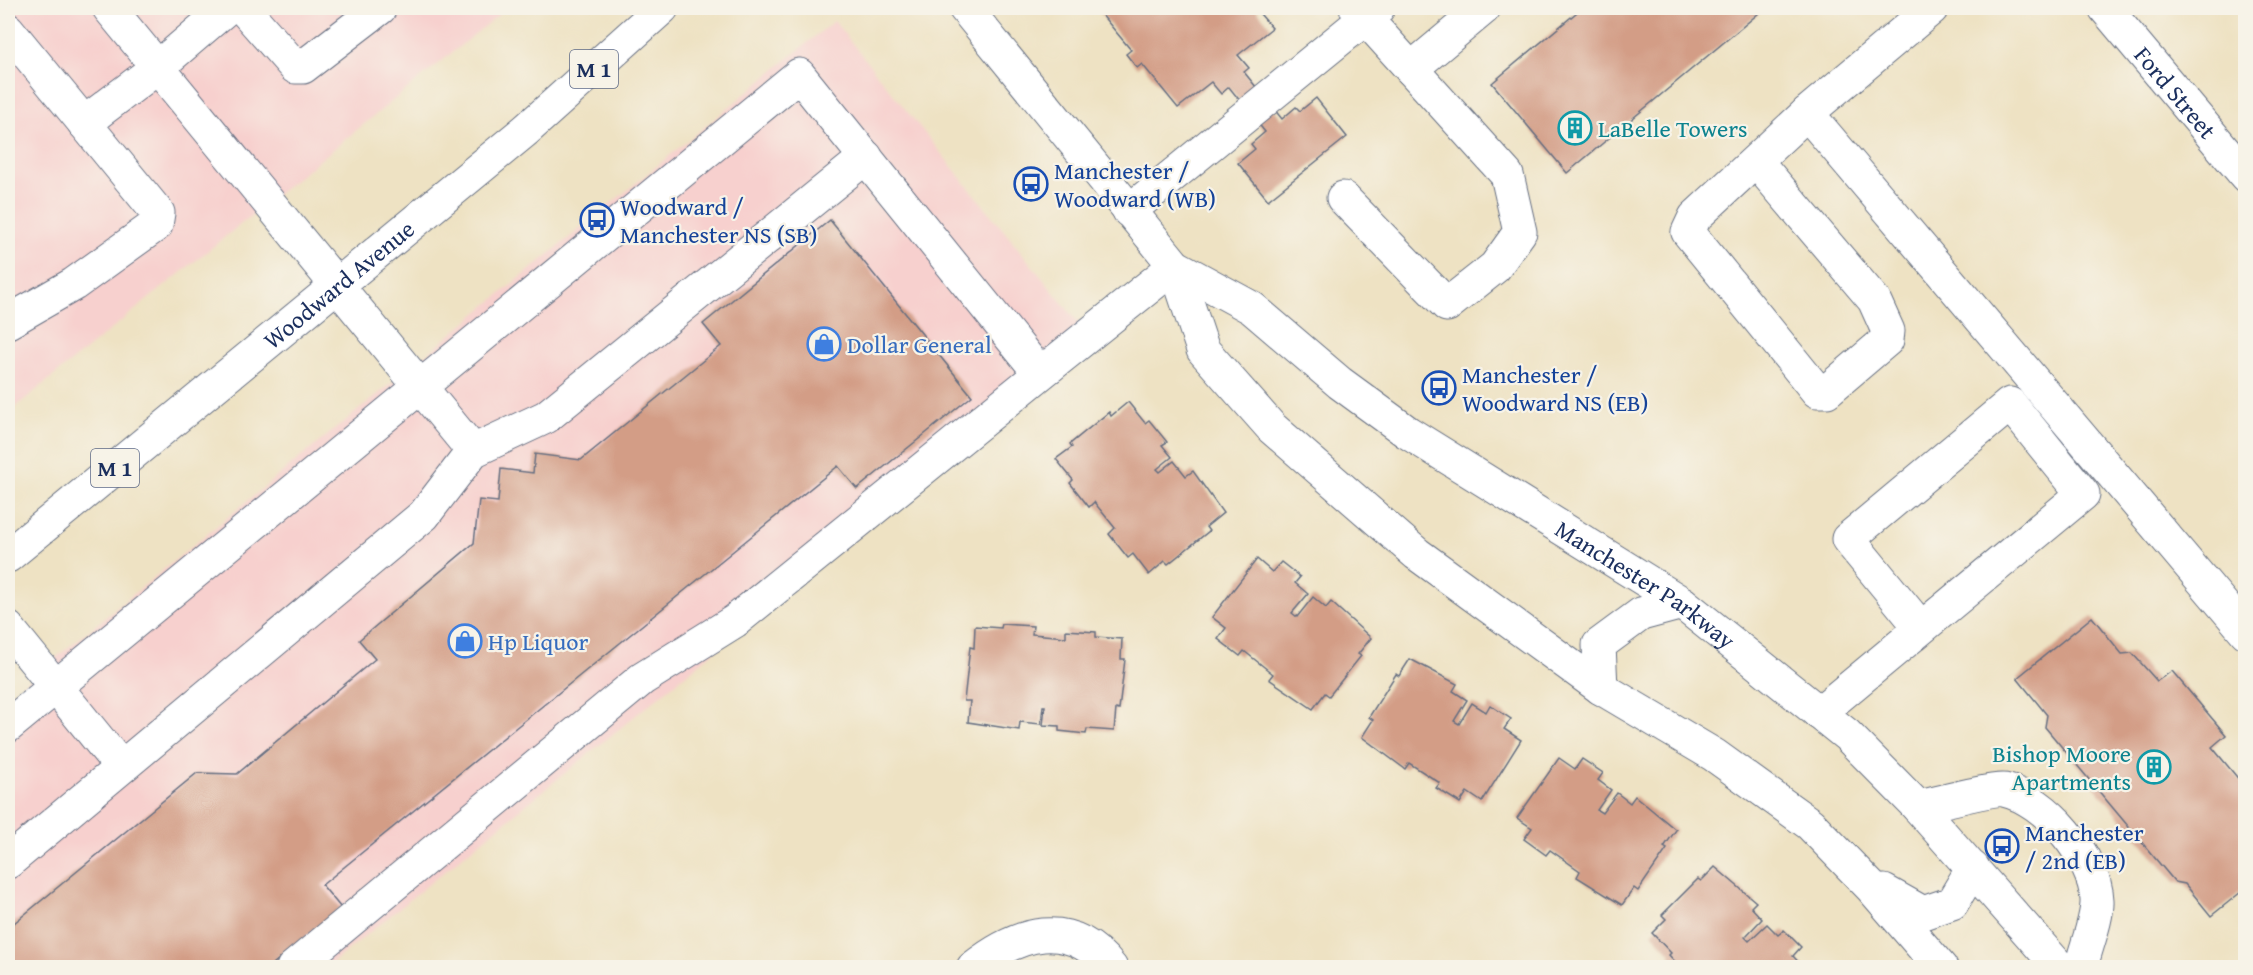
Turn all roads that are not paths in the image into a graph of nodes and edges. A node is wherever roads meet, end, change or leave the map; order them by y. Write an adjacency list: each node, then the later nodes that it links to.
1 (109, 8): 12 (street)
2 (227, 8): 12 (street)
3 (243, 8): 4 (street)
4 (380, 8)
5 (662, 8): 22 (street, Woodward Avenue / M 1)
6 (965, 8): 20 (street, Manchester Parkway)
7 (1484, 8): 13 (street)
8 (1932, 8): 14 (street)
9 (2105, 8): 18 (street, Ford Street)
10 (1366, 11): 13 (street); 20 (street)
11 (8, 30): 15 (street)
12 (158, 67): 15 (street); 22 (street)
13 (1411, 69): 19 (street)
14 (1807, 113): 17 (street); 31 (street)
15 (84, 123): 23 (street)
16 (866, 157): 24 (street); 25 (street); 26 (street)
17 (1756, 161): 17 (street)
18 (2246, 176)
19 (1343, 198)
20 (1129, 211): 21 (street, Manchester Parkway)
21 (1175, 266): 24 (street); 28 (street, Manchester Parkway); 33 (street, Manchester Parkway)
22 (338, 285): 25 (street); 27 (street, Woodward Avenue / M 1)
23 (8, 322)
24 (1050, 366): 41 (street)
25 (421, 386): 26 (street); 32 (street)
26 (473, 451): 36 (street)
27 (8, 556)
28 (1682, 603): 33 (street); 34 (street, Manchester Parkway)
29 (8, 628): 32 (street)
30 (1921, 628): 30 (street); 34 (street)
31 (2246, 632)
32 (56, 687): 35 (street); 36 (street)
33 (1601, 688): 40 (street, Manchester Parkway)
34 (1819, 713): 37 (street, Manchester Parkway)
35 (8, 726)
36 (121, 767): 38 (street)
37 (1918, 807): 39 (street, Manchester Parkway); 46 (street)
38 (8, 862)
39 (1973, 868): 40 (street); 45 (street, Manchester Parkway)
40 (1862, 878): 44 (street, Manchester Parkway)
41 (293, 968)
42 (973, 968): 43 (street)
43 (1111, 968)
44 (1941, 968)
45 (2060, 968)
46 (2081, 968)

